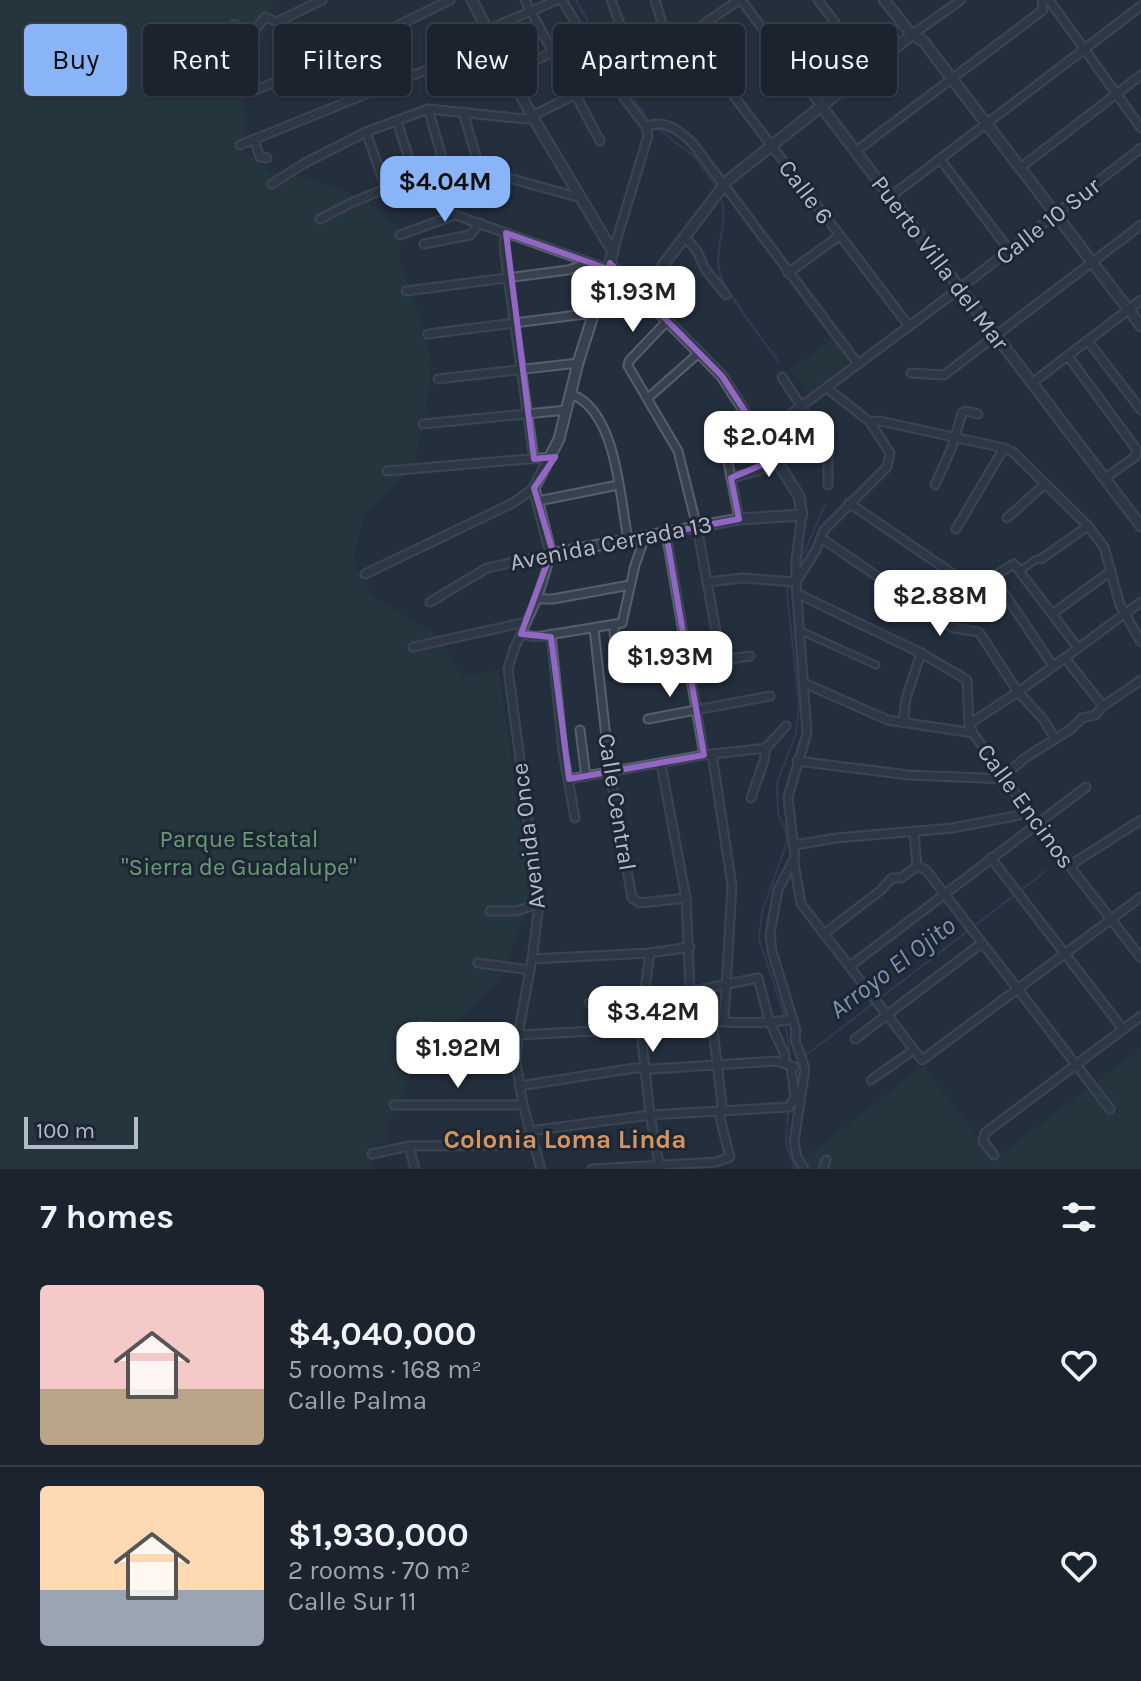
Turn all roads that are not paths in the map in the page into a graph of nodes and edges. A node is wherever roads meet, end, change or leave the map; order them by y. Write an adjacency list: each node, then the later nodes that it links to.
1 (322, 0): 23 (street)
2 (450, 0): 32 (street)
3 (472, 0): 16 (street)
4 (525, 0): 15 (street)
5 (559, 0): 15 (street); 18 (street)
6 (611, 0): 19 (street)
7 (655, 0): 20 (street)
8 (740, 0): 21 (street); 40 (street, Puerto Villa del Mar)
9 (818, 0): 22 (street)
10 (884, 0): 24 (street)
11 (961, 0): 24 (street)
12 (1042, 0): 31 (street)
13 (1049, 0): 26 (street)
14 (1141, 6): 26 (street)
15 (531, 12): 17 (street); 27 (street)
16 (484, 24)
17 (502, 24)
18 (574, 24)
19 (620, 24)
20 (662, 24)
21 (704, 24)
22 (836, 24)
23 (258, 26)
24 (913, 34): 25 (street); 31 (street)
25 (897, 47)
26 (1083, 48): 33 (street); 45 (street)
27 (553, 52): 28 (street)
28 (537, 60)
29 (427, 70): 49 (street)
30 (1141, 75): 33 (street)
31 (953, 78): 45 (street); 54 (street)
32 (258, 89)
33 (1116, 95): 47 (street); 58 (street)
34 (521, 96): 43 (street)
35 (571, 96): 43 (street)
36 (576, 96): 50 (street)
37 (623, 96): 46 (street)
38 (733, 96): 52 (street, Calle 6)
39 (834, 96): 40 (street)
40 (821, 106): 52 (street); 54 (street, Puerto Villa del Mar)
41 (428, 109): 42 (street); 44 (street); 57 (street)
42 (463, 112): 43 (street); 59 (street)
43 (532, 116): 65 (street)
44 (397, 122): 48 (street); 60 (street)
45 (986, 124): 56 (street); 58 (street)
46 (646, 127): 62 (street); 76 (street)
47 (1141, 128)
48 (366, 132): 61 (street); 63 (street)
49 (254, 140): 51 (street); 55 (street)
50 (600, 141)
51 (240, 145)
52 (771, 146): 62 (street); 72 (street, Calle 6)
53 (1141, 148): 66 (street, Calle 10 Sur)
54 (856, 151): 64 (street, Puerto Villa del Mar)
55 (267, 158)
56 (940, 159): 64 (street); 75 (street)
57 (444, 164): 59 (street); 60 (street)
58 (1020, 168): 66 (street)
59 (480, 170): 65 (street)
60 (415, 176): 63 (street)
61 (272, 184)
62 (723, 185): 73 (street); 80 (street)
63 (386, 188): 67 (street)
64 (890, 197): 82 (street, Puerto Villa del Mar)
65 (582, 199): 76 (street)
66 (1055, 215): 75 (street, Calle 10 Sur); 78 (street)
67 (320, 219)
68 (480, 223): 70 (street); 71 (street); 74 (street)
69 (1141, 225): 78 (street)
70 (506, 233): 77 (street); 81 (street)
71 (400, 235)
72 (839, 236): 80 (street); 91 (street, Calle 6)
73 (685, 237): 84 (street); 85 (street)
74 (424, 244)
75 (1010, 251): 82 (street, Calle 10 Sur)
76 (613, 252): 79 (street)
77 (589, 263): 79 (street); 81 (street)
78 (1092, 263): 87 (street); 94 (street)
79 (609, 266): 84 (street); 88 (street)
80 (788, 273): 99 (street)
81 (508, 277): 83 (street); 90 (street)
82 (959, 289): 91 (street, Calle 10 Sur); 94 (street, Puerto Villa del Mar)
83 (406, 291)
84 (642, 293): 89 (street)
85 (726, 295)
86 (1141, 300): 87 (street)
87 (1128, 309): 92 (street); 95 (street)
88 (593, 313): 90 (street); 98 (street)
89 (668, 320): 96 (street); 107 (street)
90 (515, 324): 93 (street); 100 (street)
91 (909, 326): 99 (street, Calle 10 Sur)
92 (1141, 326)
93 (428, 334)
94 (995, 336): 101 (street); 104 (street, Puerto Villa del Mar)
95 (1088, 341): 97 (street); 110 (street)
96 (700, 352): 107 (street); 116 (street)
97 (1068, 356): 104 (street); 124 (street)
98 (578, 363): 100 (street); 106 (street)
99 (858, 364): 105 (street, Calle 10 Sur)
100 (522, 369): 103 (street); 112 (street)
101 (911, 373)
102 (782, 377): 108 (street)
103 (438, 379)
104 (1032, 383): 124 (street, Puerto Villa del Mar)
105 (827, 388): 108 (street, Calle 10 Sur); 113 (street)
106 (571, 394): 109 (street); 126 (street)
107 (648, 398): 137 (street)
108 (802, 407): 116 (street, Calle 10 Sur); 127 (street)
109 (567, 410): 112 (street); 119 (street)
110 (1141, 410)
111 (978, 414): 117 (street)
112 (528, 415): 114 (street); 120 (street)
113 (870, 422): 117 (street); 131 (street)
114 (423, 424)
115 (723, 436): 123 (street)
116 (761, 436): 121 (street)
117 (955, 438): 118 (street); 128 (street)
118 (1004, 448): 125 (street); 138 (street)
119 (552, 457): 120 (street); 129 (street)
120 (534, 459): 122 (street)
121 (776, 459): 123 (street); 132 (street)
122 (387, 471)
123 (731, 478): 134 (street)
124 (1105, 478): 136 (street, Puerto Villa del Mar)
125 (1045, 484): 133 (street); 135 (street)
126 (618, 485): 130 (street); 142 (street)
127 (828, 485)
128 (935, 485)
129 (534, 488): 130 (street); 147 (street)
130 (538, 501): 143 (street)
131 (849, 503): 141 (street); 152 (street)
132 (802, 515): 134 (street, Avenida Cerrada 13); 149 (street)
133 (1007, 518)
134 (739, 519): 137 (street, Avenida Cerrada 13)
135 (1088, 526): 144 (street); 146 (street)
136 (1141, 526)
137 (697, 527): 139 (street, Avenida Cerrada 13); 148 (street)
138 (956, 529)
139 (666, 533): 140 (street, Avenida Cerrada 13); 174 (street)
140 (645, 537): 142 (street, Avenida Cerrada 13); 151 (street)
141 (821, 538): 149 (street); 180 (street)
142 (628, 540): 143 (street, Avenida Cerrada 13)
143 (551, 554): 155 (street, Avenida Once); 156 (street, Avenida Cerrada 13)
144 (1041, 559): 145 (street)
145 (1020, 571): 150 (street); 158 (street)
146 (1111, 571): 158 (street); 159 (street)
147 (365, 574)
148 (707, 582): 149 (street); 163 (street)
149 (796, 582): 154 (street)
150 (984, 582)
151 (630, 585): 155 (street); 161 (street)
152 (975, 589)
153 (1004, 593): 176 (street)
154 (798, 594): 164 (street); 170 (street, Calle Encinos)
155 (537, 599): 160 (street, Avenida Once)
156 (430, 602)
157 (1141, 602): 159 (street)
158 (1052, 614): 169 (street)
159 (1124, 615): 167 (street); 169 (street)
160 (526, 622): 165 (street, Avenida Once); 168 (street)
161 (614, 625): 162 (street); 171 (street)
162 (594, 629): 166 (street); 195 (street, Calle Central)
163 (716, 631)
164 (801, 631): 175 (street); 179 (street)
165 (521, 634): 166 (street); 214 (street, Avenida Once)
166 (551, 634): 198 (street)
167 (1141, 642)
168 (413, 647)
169 (1078, 648): 173 (street)
170 (921, 653): 185 (street); 186 (street, Calle Encinos)
171 (615, 656)
172 (750, 656): 174 (street)
173 (1065, 658): 176 (street); 182 (street)
174 (689, 665): 177 (street); 183 (street)
175 (876, 665)
176 (1053, 666): 180 (street)
177 (643, 672)
178 (1141, 680): 182 (street)
179 (804, 683): 185 (street); 193 (street)
180 (1018, 692): 186 (street); 190 (street)
181 (770, 696): 183 (street)
182 (1103, 706): 190 (street)
183 (698, 709): 184 (street); 192 (street)
184 (648, 719)
185 (903, 723): 189 (street)
186 (969, 724): 189 (street, Calle Encinos)
187 (786, 726): 191 (street)
188 (580, 730): 196 (street)
189 (973, 733): 197 (street, Calle Encinos)
190 (1054, 737): 197 (street)
191 (766, 748): 192 (street); 200 (street)
192 (708, 755): 194 (street); 227 (street)
193 (797, 761): 197 (street); 206 (street)
194 (661, 764): 195 (street); 213 (street)
195 (610, 773): 196 (street); 213 (street, Calle Central)
196 (586, 777): 198 (street)
197 (1005, 778): 201 (street, Calle Encinos)
198 (569, 779): 202 (street)
199 (1086, 787): 204 (street)
200 (751, 798)
201 (1030, 813): 204 (street, Calle Encinos); 205 (street)
202 (575, 818)
203 (1141, 820): 210 (street)
204 (1037, 824): 207 (street); 210 (street, Calle Encinos)
205 (914, 832): 206 (street); 209 (street)
206 (795, 845): 208 (street)
207 (991, 858): 211 (street); 222 (street)
208 (794, 862): 217 (street); 234 (street)
209 (917, 866): 211 (street); 217 (street)
210 (1069, 866): 216 (street, Calle Encinos)
211 (945, 895): 218 (street); 225 (street)
212 (1141, 897): 216 (street)
213 (686, 898): 219 (street)
214 (539, 904): 215 (street); 223 (street, Avenida Once)
215 (490, 911)
216 (1112, 920): 221 (street, Calle Encinos); 222 (street)
217 (824, 934): 225 (street)
218 (982, 943): 229 (street); 232 (street)
219 (690, 947): 220 (street); 228 (street)
220 (650, 953): 223 (street); 230 (street)
221 (1140, 954)
222 (1066, 955): 229 (street); 240 (street)
223 (532, 959): 226 (street, Avenida Once)
224 (478, 963): 226 (street)
225 (850, 966): 232 (street)
226 (530, 970): 241 (street, Avenida Once)
227 (727, 985): 228 (street); 235 (street); 237 (street)
228 (690, 989): 230 (street)
229 (1017, 990): 243 (street); 248 (street)
230 (644, 997): 231 (street); 239 (street)
231 (589, 1003)
232 (885, 1014): 242 (street); 243 (street)
233 (1141, 1016): 240 (street)
234 (793, 1019): 235 (street); 249 (street)
235 (769, 1020): 237 (street); 247 (street)
236 (712, 1021): 237 (street); 239 (street); 246 (street)
237 (724, 1021)
238 (421, 1026): 241 (street)
239 (640, 1027): 241 (street); 250 (street)
240 (1123, 1029): 248 (street)
241 (518, 1035): 245 (street, Avenida Once)
242 (855, 1039)
243 (912, 1051): 251 (street)
244 (419, 1062): 245 (street)
245 (516, 1062): 252 (street, Avenida Once)
246 (717, 1065): 247 (street); 250 (street); 255 (street)
247 (788, 1065): 249 (street); 255 (street)
248 (1074, 1065): 256 (street); 262 (street)
249 (805, 1068): 270 (street)
250 (645, 1069): 252 (street); 257 (street)
251 (871, 1080)
252 (519, 1086): 254 (street, Avenida Once)
253 (394, 1105): 254 (street)
254 (523, 1105): 258 (street, Avenida Once)
255 (721, 1109): 257 (street); 264 (street)
256 (1110, 1109)
257 (650, 1115): 258 (street); 265 (street)
258 (529, 1131): 259 (street, Avenida Once)
259 (533, 1145): 260 (street); 268 (street, Avenida Once)
260 (409, 1146): 261 (street); 267 (street)
261 (372, 1154)
262 (994, 1155)
263 (826, 1160): 271 (street)
264 (716, 1166): 265 (street)
265 (660, 1167): 266 (street)
266 (605, 1168): 269 (street)
267 (415, 1169)
268 (541, 1169)
269 (592, 1169)
270 (804, 1169)
271 (823, 1169)

